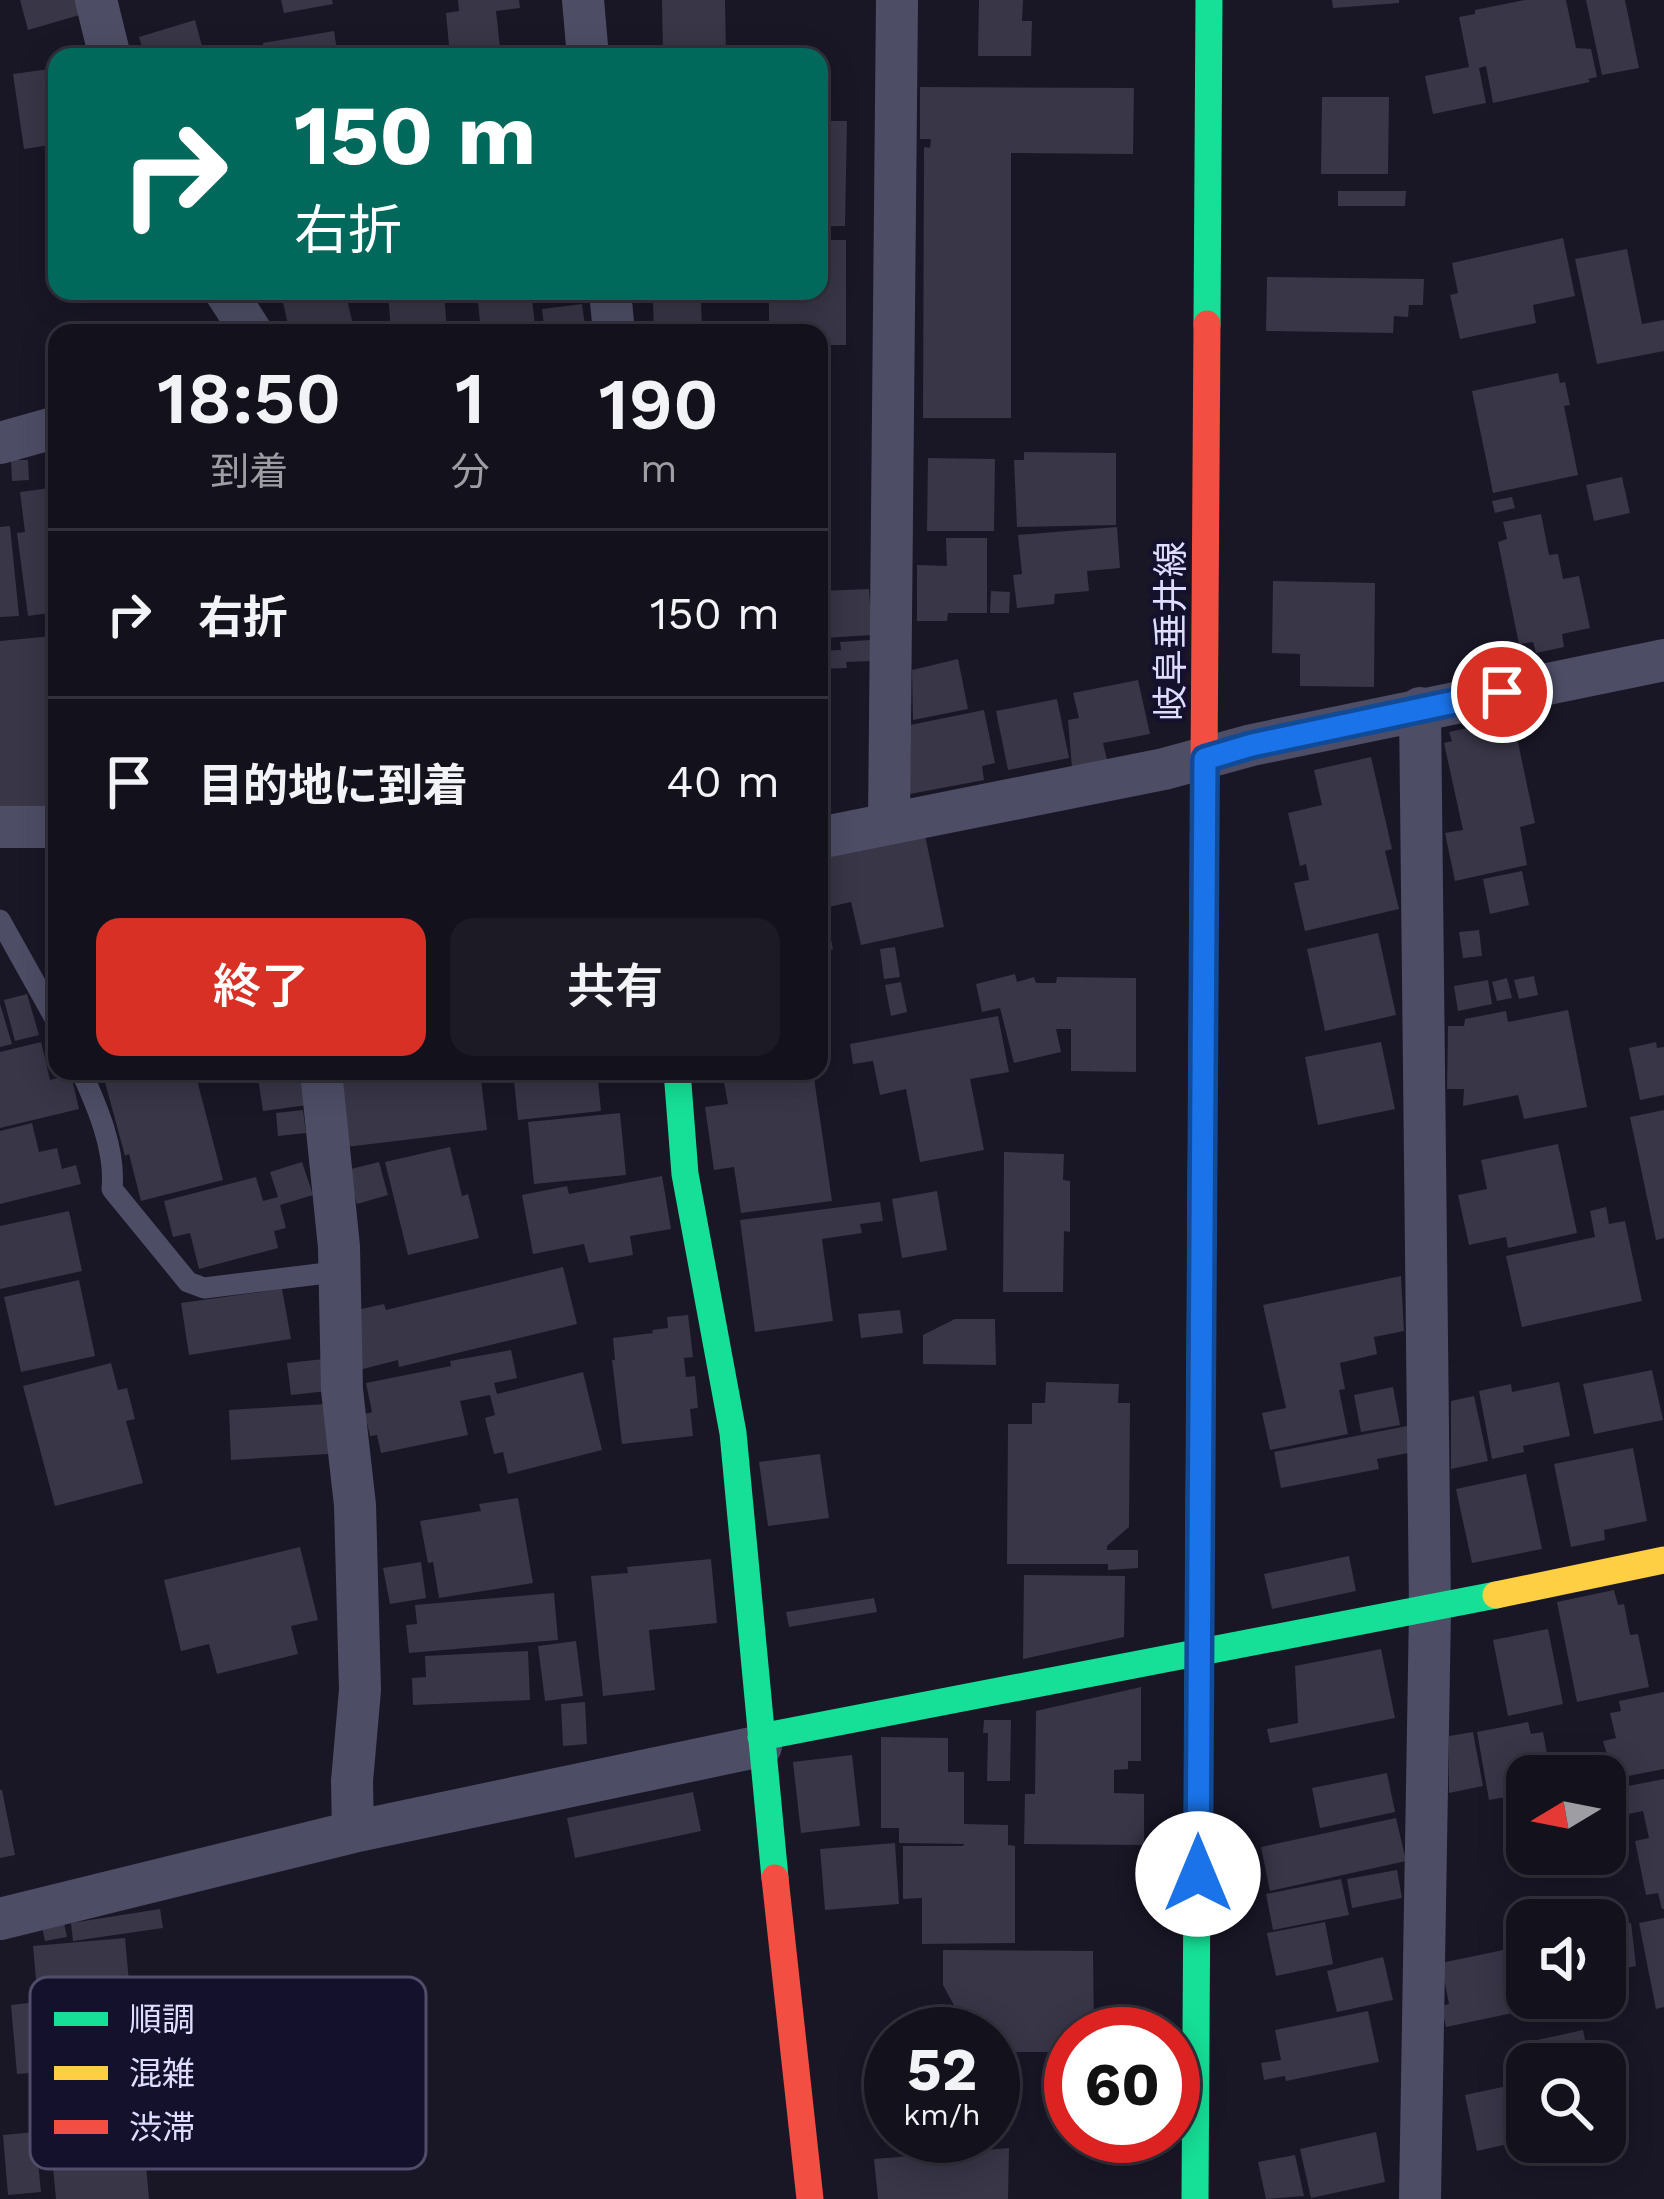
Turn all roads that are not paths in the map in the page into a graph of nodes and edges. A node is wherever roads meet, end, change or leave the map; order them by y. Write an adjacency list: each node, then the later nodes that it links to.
1 (96, 0): 5 (street)
2 (583, 0): 6 (street)
3 (897, 0): 12 (street)
4 (1209, 0): 11 (main road, 岐阜垂井線)
5 (108, 48)
6 (587, 48)
7 (48, 430): 8 (street)
8 (0, 443)
9 (1664, 660): 10 (street)
10 (1420, 708): 11 (street); 23 (street)
11 (1205, 759): 12 (street); 24 (main road, 岐阜垂井線)
12 (890, 824): 15 (street)
13 (48, 826): 14 (street)
14 (0, 827)
15 (828, 836)
16 (0, 920): 17 (lane)
17 (48, 1006)
18 (84, 1080): 21 (lane)
19 (322, 1080): 21 (street)
20 (678, 1080): 25 (main road)
21 (339, 1274): 26 (street)
22 (1664, 1560): 23 (main road)
23 (1430, 1610): 24 (main road); 30 (street)
24 (1200, 1651): 25 (main road); 29 (main road, 岐阜垂井線)
25 (761, 1742): 26 (street); 28 (main road)
26 (353, 1832): 27 (street)
27 (0, 1919)
28 (810, 2199)
29 (1196, 2199)
30 (1420, 2199)

